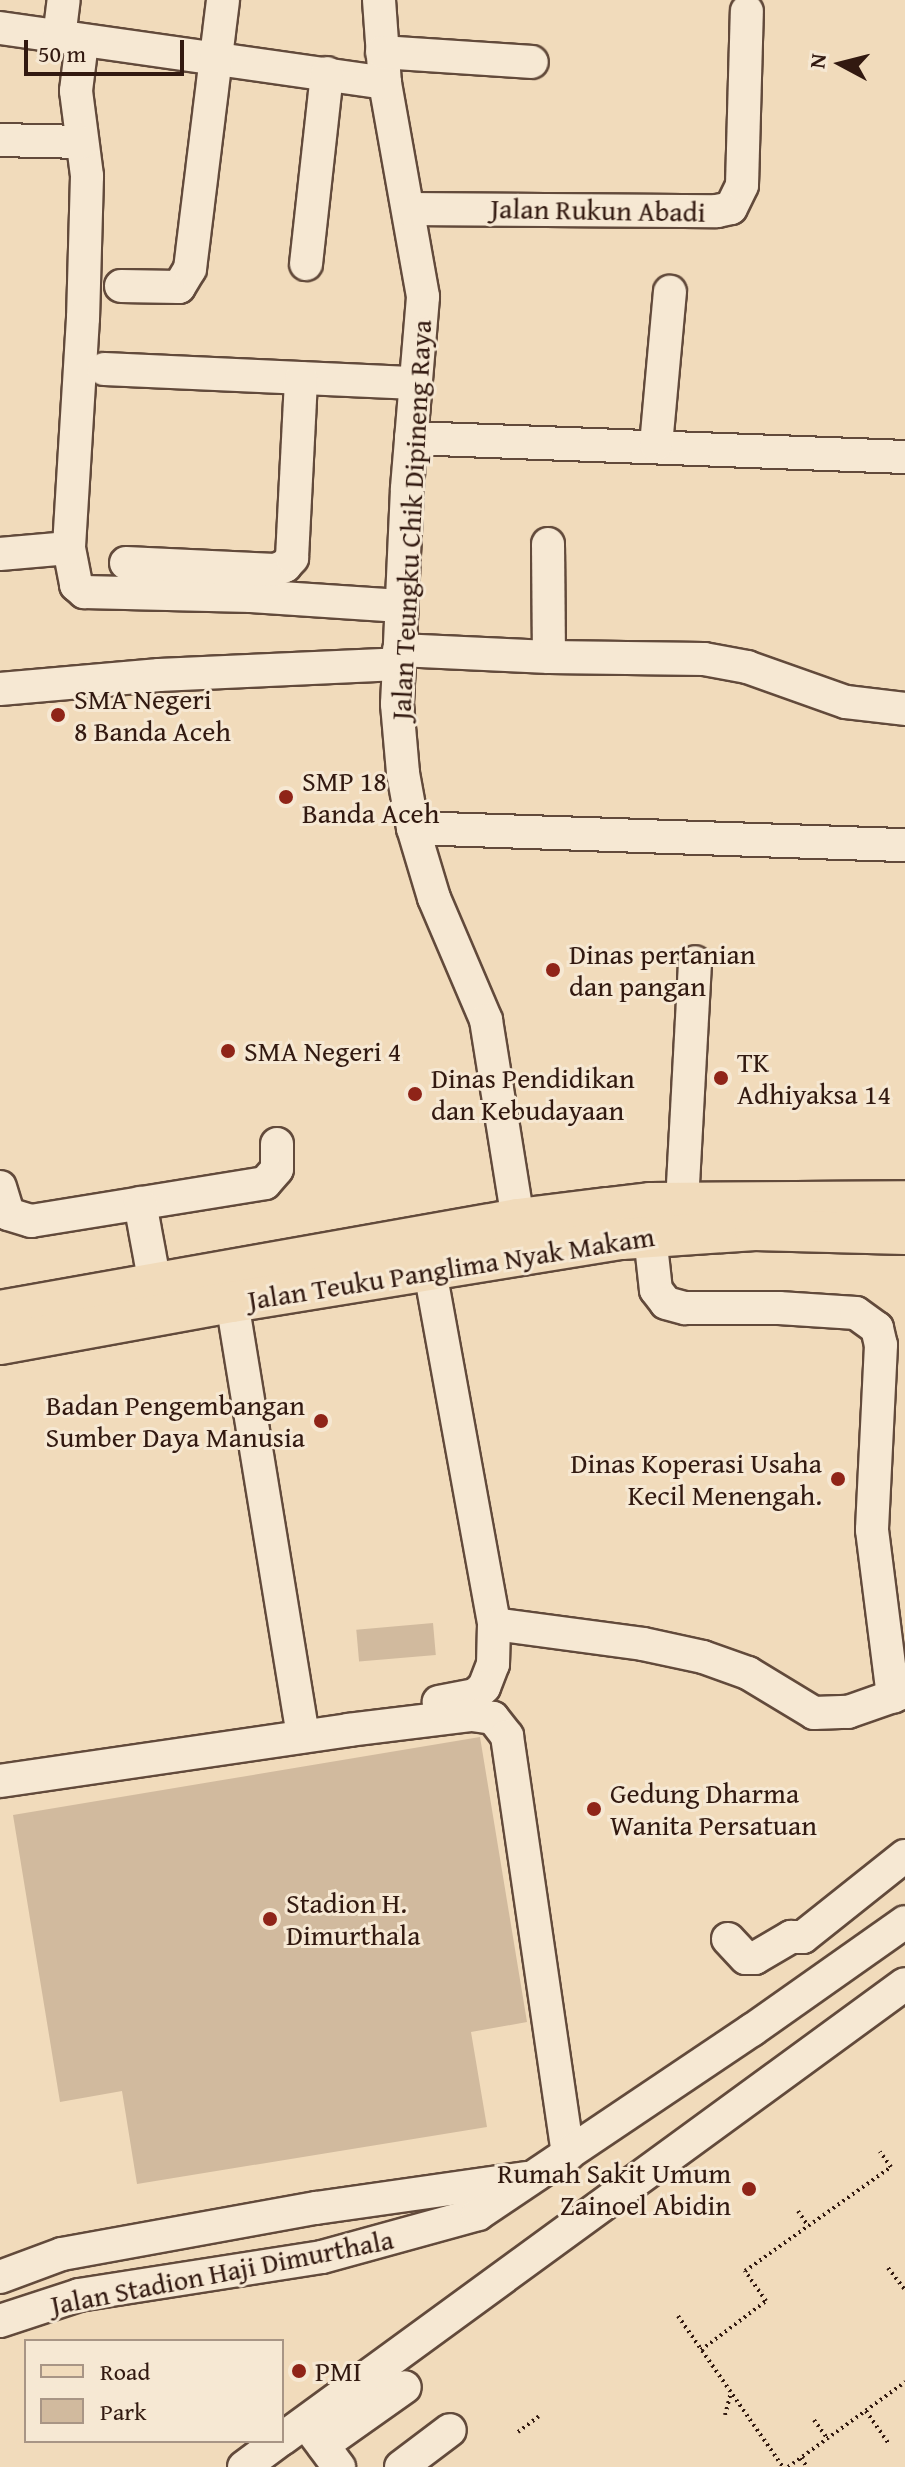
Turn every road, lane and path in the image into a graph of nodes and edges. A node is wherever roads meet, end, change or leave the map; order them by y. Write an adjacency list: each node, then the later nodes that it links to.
1 (64, 0): 6 (street)
2 (223, 0): 7 (street)
3 (379, 0): 9 (street, Jalan Teungku Chik Dipineng Raya)
4 (747, 11): 13 (street, Jalan Rukun Abadi)
5 (0, 28): 6 (street)
6 (71, 40): 7 (street); 12 (street)
7 (215, 59): 10 (street); 15 (street)
8 (532, 62): 9 (street)
9 (384, 68): 10 (street); 13 (street, Jalan Teungku Chik Dipineng Raya)
10 (327, 73): 14 (street)
11 (0, 140): 12 (street)
12 (82, 142): 24 (street)
13 (408, 209): 19 (street, Jalan Teungku Chik Dipineng Raya)
14 (306, 264)
15 (121, 286)
16 (670, 292): 21 (street)
17 (104, 369): 18 (street)
18 (301, 378): 19 (street); 26 (street)
19 (416, 383): 20 (street, Jalan Teungku Chik Dipineng Raya)
20 (411, 438): 21 (street); 27 (street, Jalan Teungku Chik Dipineng Raya)
21 (656, 445): 22 (street)
22 (905, 457)
23 (548, 544): 29 (street)
24 (69, 548): 25 (street); 27 (street)
25 (0, 554)
26 (126, 563)
27 (401, 606): 28 (street, Jalan Teungku Chik Dipineng Raya)
28 (399, 657): 29 (street); 30 (street); 32 (street, Jalan Teungku Chik Dipineng Raya)
29 (549, 657): 31 (street)
30 (0, 689)
31 (905, 709)
32 (413, 828): 33 (street); 40 (street, Jalan Teungku Chik Dipineng Raya)
33 (905, 845)
34 (695, 962): 39 (street)
35 (277, 1144): 38 (street)
36 (0, 1187): 38 (street)
37 (905, 1201): 39 (main road, Jalan Teuku Panglima Nyak Makam)
38 (140, 1203): 44 (street)
39 (682, 1203): 40 (main road, Jalan Teuku Panglima Nyak Makam)
40 (518, 1219): 44 (main road, Jalan Teuku Panglima Nyak Makam)
41 (905, 1234): 42 (main road, Jalan Teuku Panglima Nyak Makam)
42 (650, 1236): 43 (main road, Jalan Teuku Panglima Nyak Makam); 49 (street)
43 (430, 1271): 45 (main road, Jalan Teuku Panglima Nyak Makam); 48 (street)
44 (155, 1284): 46 (main road, Jalan Teuku Panglima Nyak Makam)
45 (232, 1302): 47 (main road, Jalan Teuku Panglima Nyak Makam); 50 (street)
46 (0, 1311)
47 (0, 1344)
48 (494, 1624): 49 (street); 50 (street)
49 (899, 1695)
50 (302, 1729): 51 (street); 57 (street)
51 (0, 1781)
52 (905, 1856): 54 (street)
53 (905, 1922): 57 (street, Jalan Stadion Haji Dimurthala)
54 (728, 1939)
55 (905, 1984): 81 (street)
56 (880, 2152): 61 (path)
57 (568, 2155): 58 (street, Jalan Stadion Haji Dimurthala)
58 (527, 2178): 59 (street, Jalan Stadion Haji Dimurthala); 63 (street, Jalan Stadion Haji Dimurthala)
59 (316, 2208): 62 (street, Jalan Stadion Haji Dimurthala); 63 (street)
60 (798, 2211): 61 (path)
61 (808, 2226): 70 (path)
62 (179, 2235): 65 (street, Jalan Stadion Haji Dimurthala); 66 (street)
63 (322, 2257): 66 (street, Jalan Stadion Haji Dimurthala)
64 (888, 2268): 67 (path)
65 (0, 2277)
66 (184, 2278): 69 (street, Jalan Stadion Haji Dimurthala)
67 (905, 2290)
68 (678, 2316): 70 (path)
69 (0, 2321)
70 (701, 2350): 73 (path)
71 (905, 2382): 74 (path)
72 (405, 2387): 81 (street)
73 (731, 2392): 75 (path); 86 (path)
74 (866, 2411): 80 (path); 82 (path)
75 (725, 2415)
76 (539, 2416): 79 (path)
77 (814, 2420): 80 (path)
78 (450, 2430): 85 (street)
79 (518, 2432)
80 (828, 2439): 83 (path)
81 (306, 2443): 84 (street)
82 (889, 2444)
83 (801, 2458): 86 (path); 87 (path)
84 (244, 2467)
85 (401, 2467)
86 (786, 2467)
87 (807, 2467)

